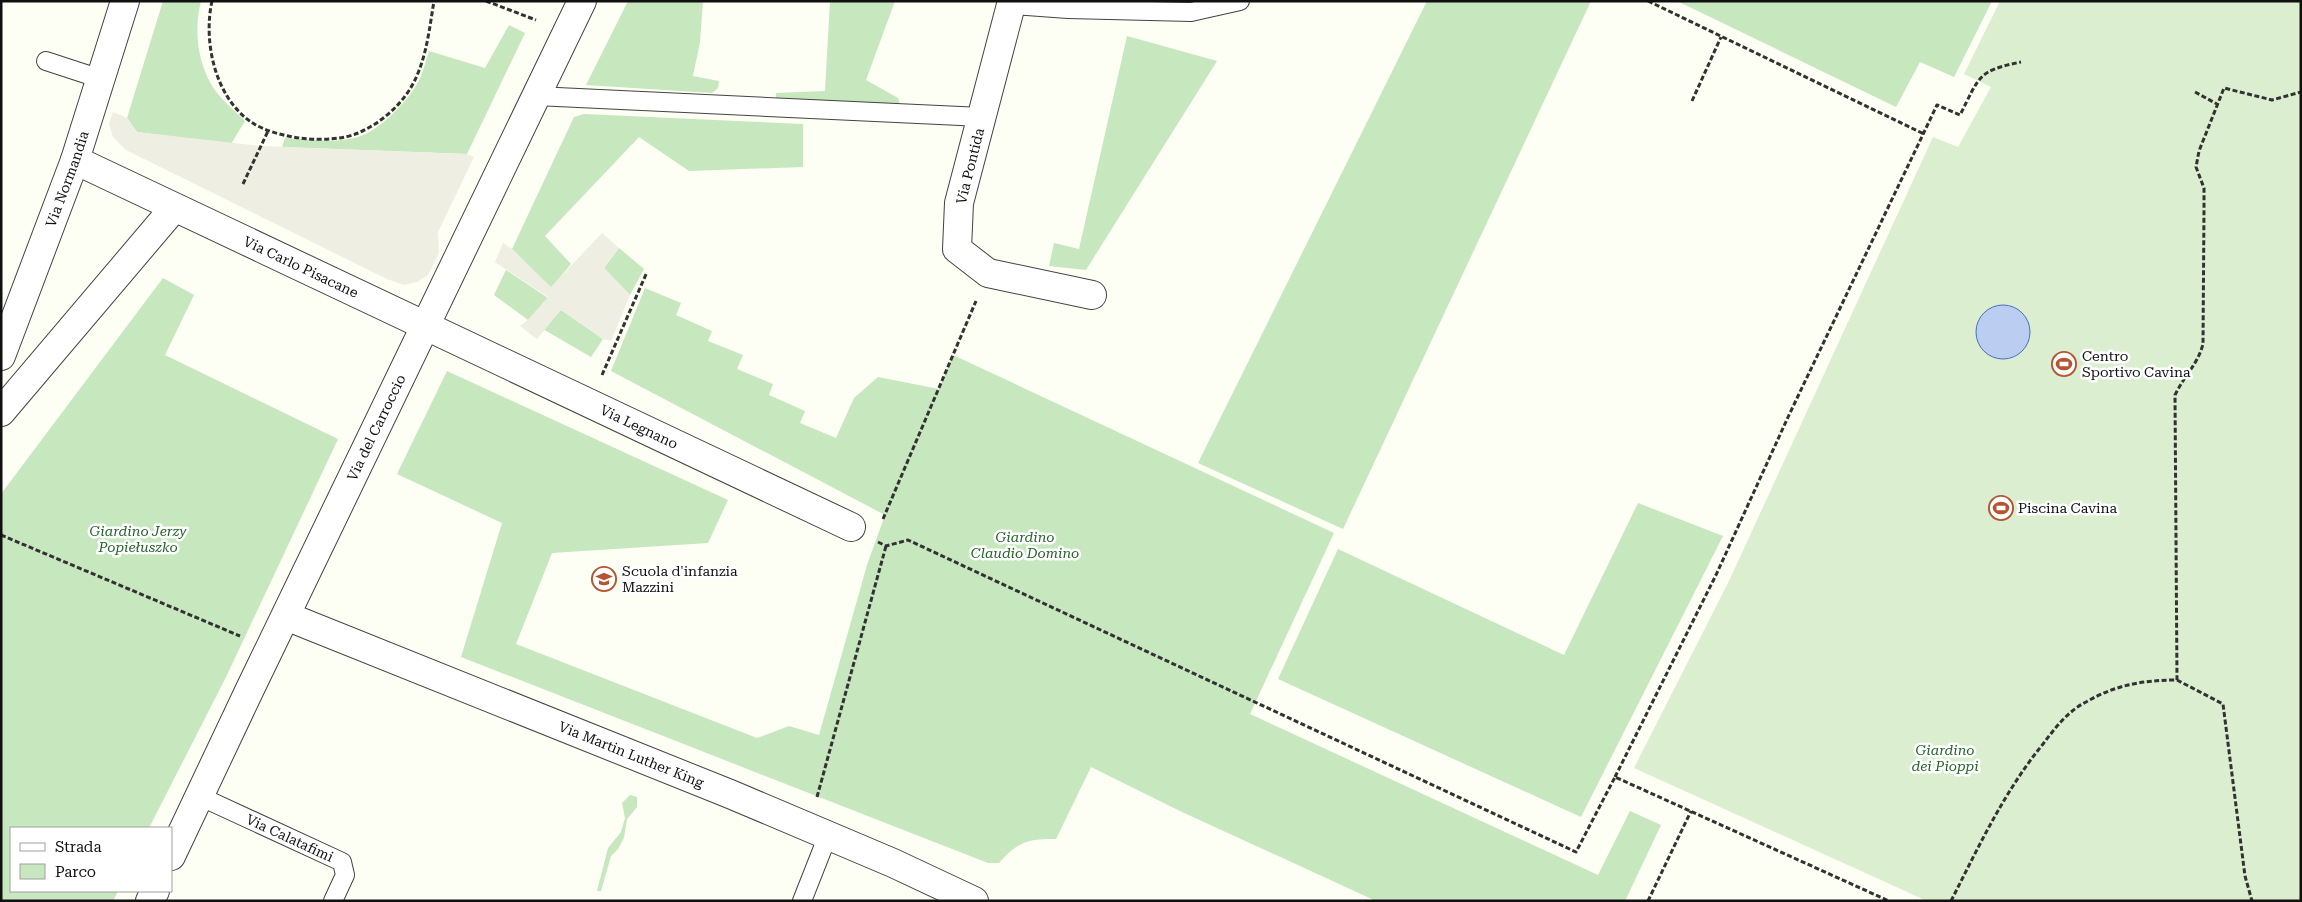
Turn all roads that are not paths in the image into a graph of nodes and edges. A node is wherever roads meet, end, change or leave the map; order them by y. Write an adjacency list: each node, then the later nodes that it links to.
1 (125, 1): 6 (street, Via Normandia)
2 (582, 1): 7 (street, Via del Carroccio)
3 (1240, 1): 4 (lane)
4 (1012, 3): 8 (street, Via Pontida)
5 (46, 60): 6 (lane)
6 (101, 79): 9 (street, Via Normandia)
7 (536, 96): 8 (lane); 12 (street, Via del Carroccio)
8 (982, 117): 11 (street, Via Pontida)
9 (75, 160): 10 (street, Via Carlo Pisacane); 13 (street, Via Normandia)
10 (174, 208): 12 (street, Via Carlo Pisacane); 14 (street)
11 (1092, 295)
12 (427, 325): 15 (street, Via Legnano); 16 (street, Via del Carroccio)
13 (1, 356)
14 (1, 412)
15 (851, 528)
16 (286, 616): 17 (street, Via del Carroccio); 18 (street, Via Martin Luther King)
17 (199, 796): 19 (street, Via del Carroccio); 20 (lane, Via Calatafimi)
18 (828, 835): 21 (lane); 22 (street, Via Martin Luther King)
19 (172, 854)
20 (332, 901)
21 (802, 901)
22 (974, 901)

